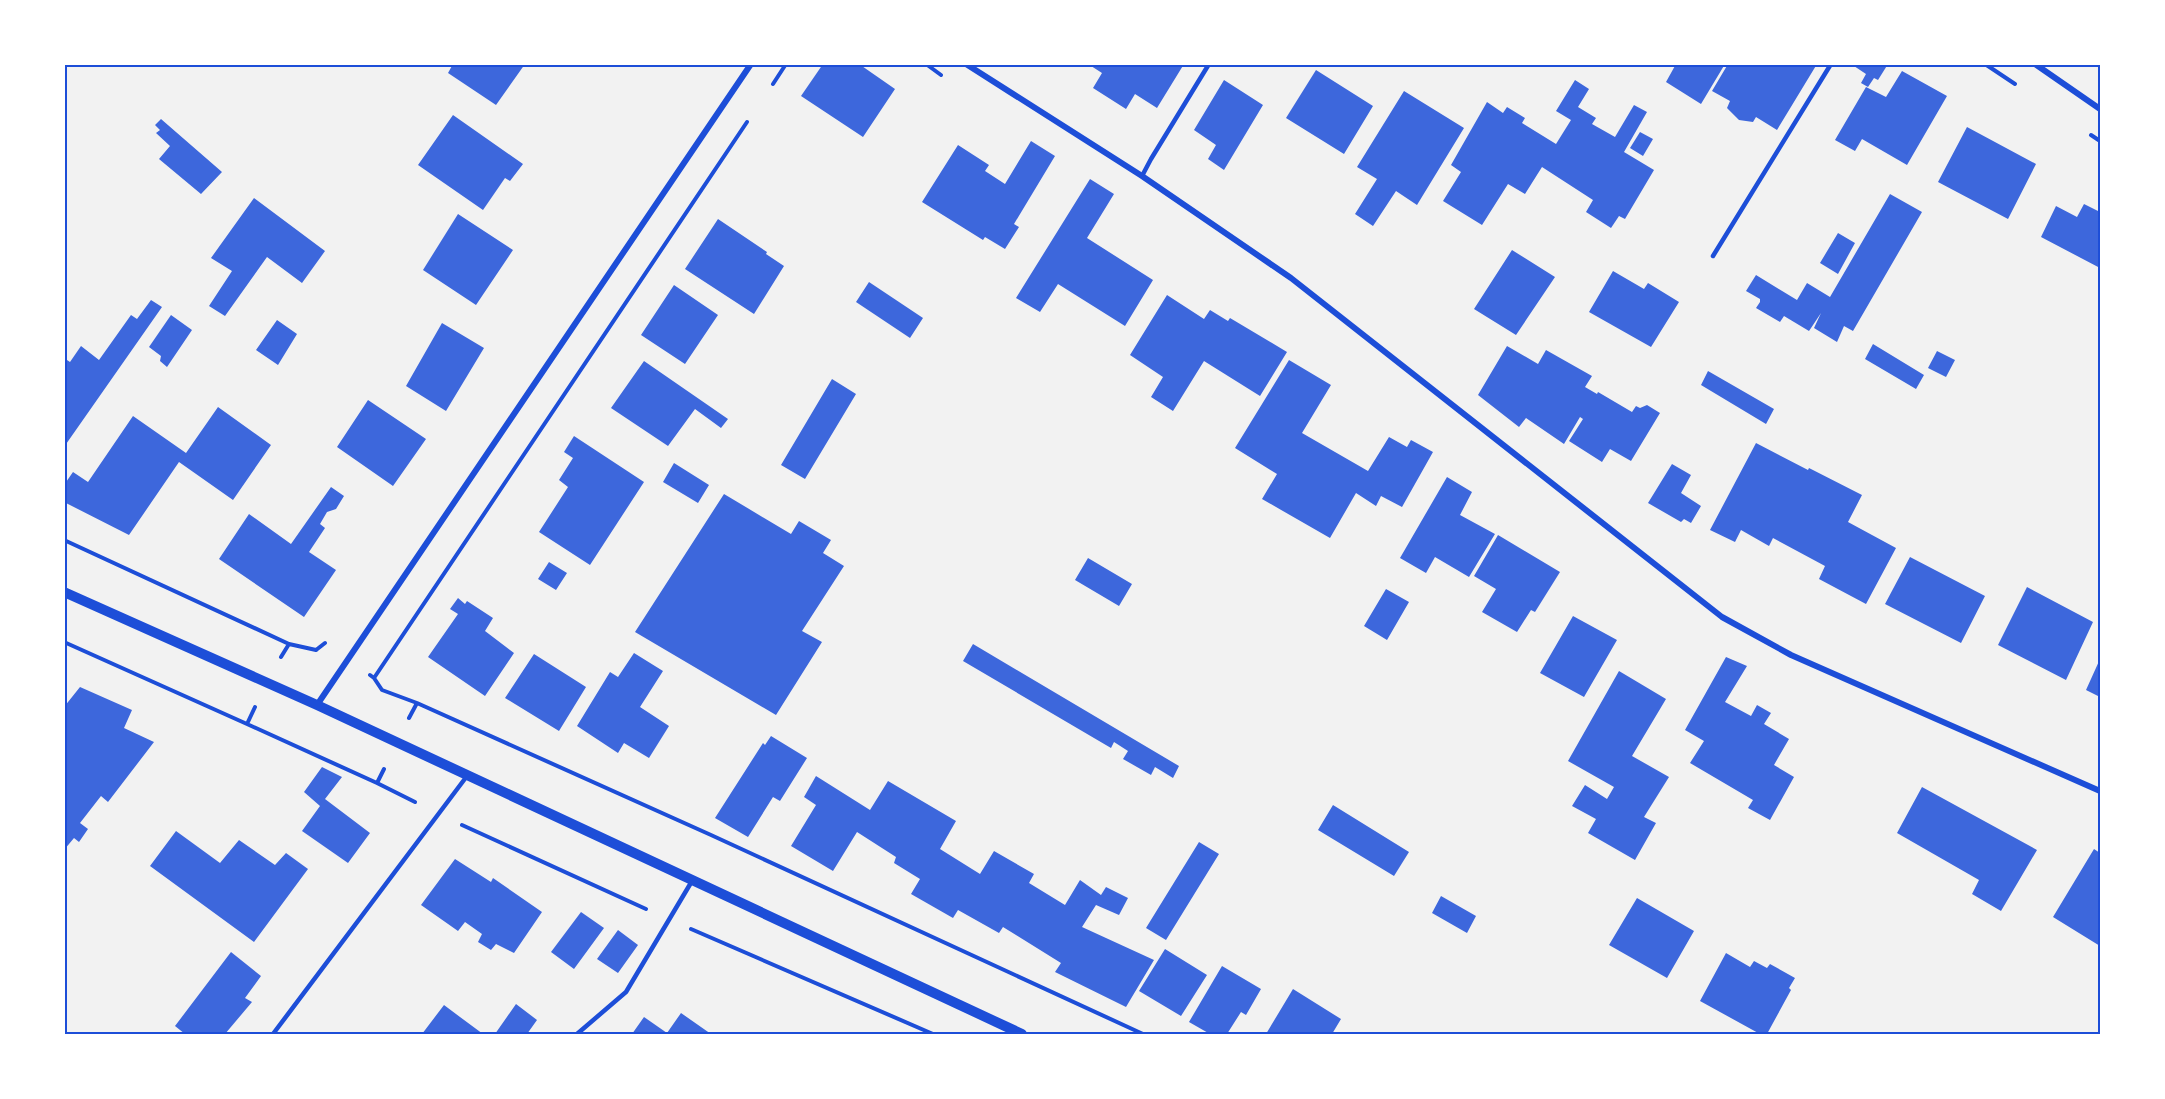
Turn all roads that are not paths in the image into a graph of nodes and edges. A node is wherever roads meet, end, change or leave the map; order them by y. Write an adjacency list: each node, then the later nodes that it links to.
1 (751, 64): 10 (street)
2 (966, 64): 7 (street)
3 (1209, 64): 7 (lane)
4 (1831, 64): 8 (lane)
5 (2035, 64): 6 (street)
6 (2100, 109)
7 (1142, 176): 12 (street)
8 (1713, 256)
9 (64, 592): 10 (street)
10 (316, 705): 11 (street)
11 (467, 776): 13 (street); 14 (lane)
12 (2100, 791)
13 (692, 881): 15 (lane); 16 (street)
14 (273, 1035)
15 (577, 1035)
16 (1022, 1035)

